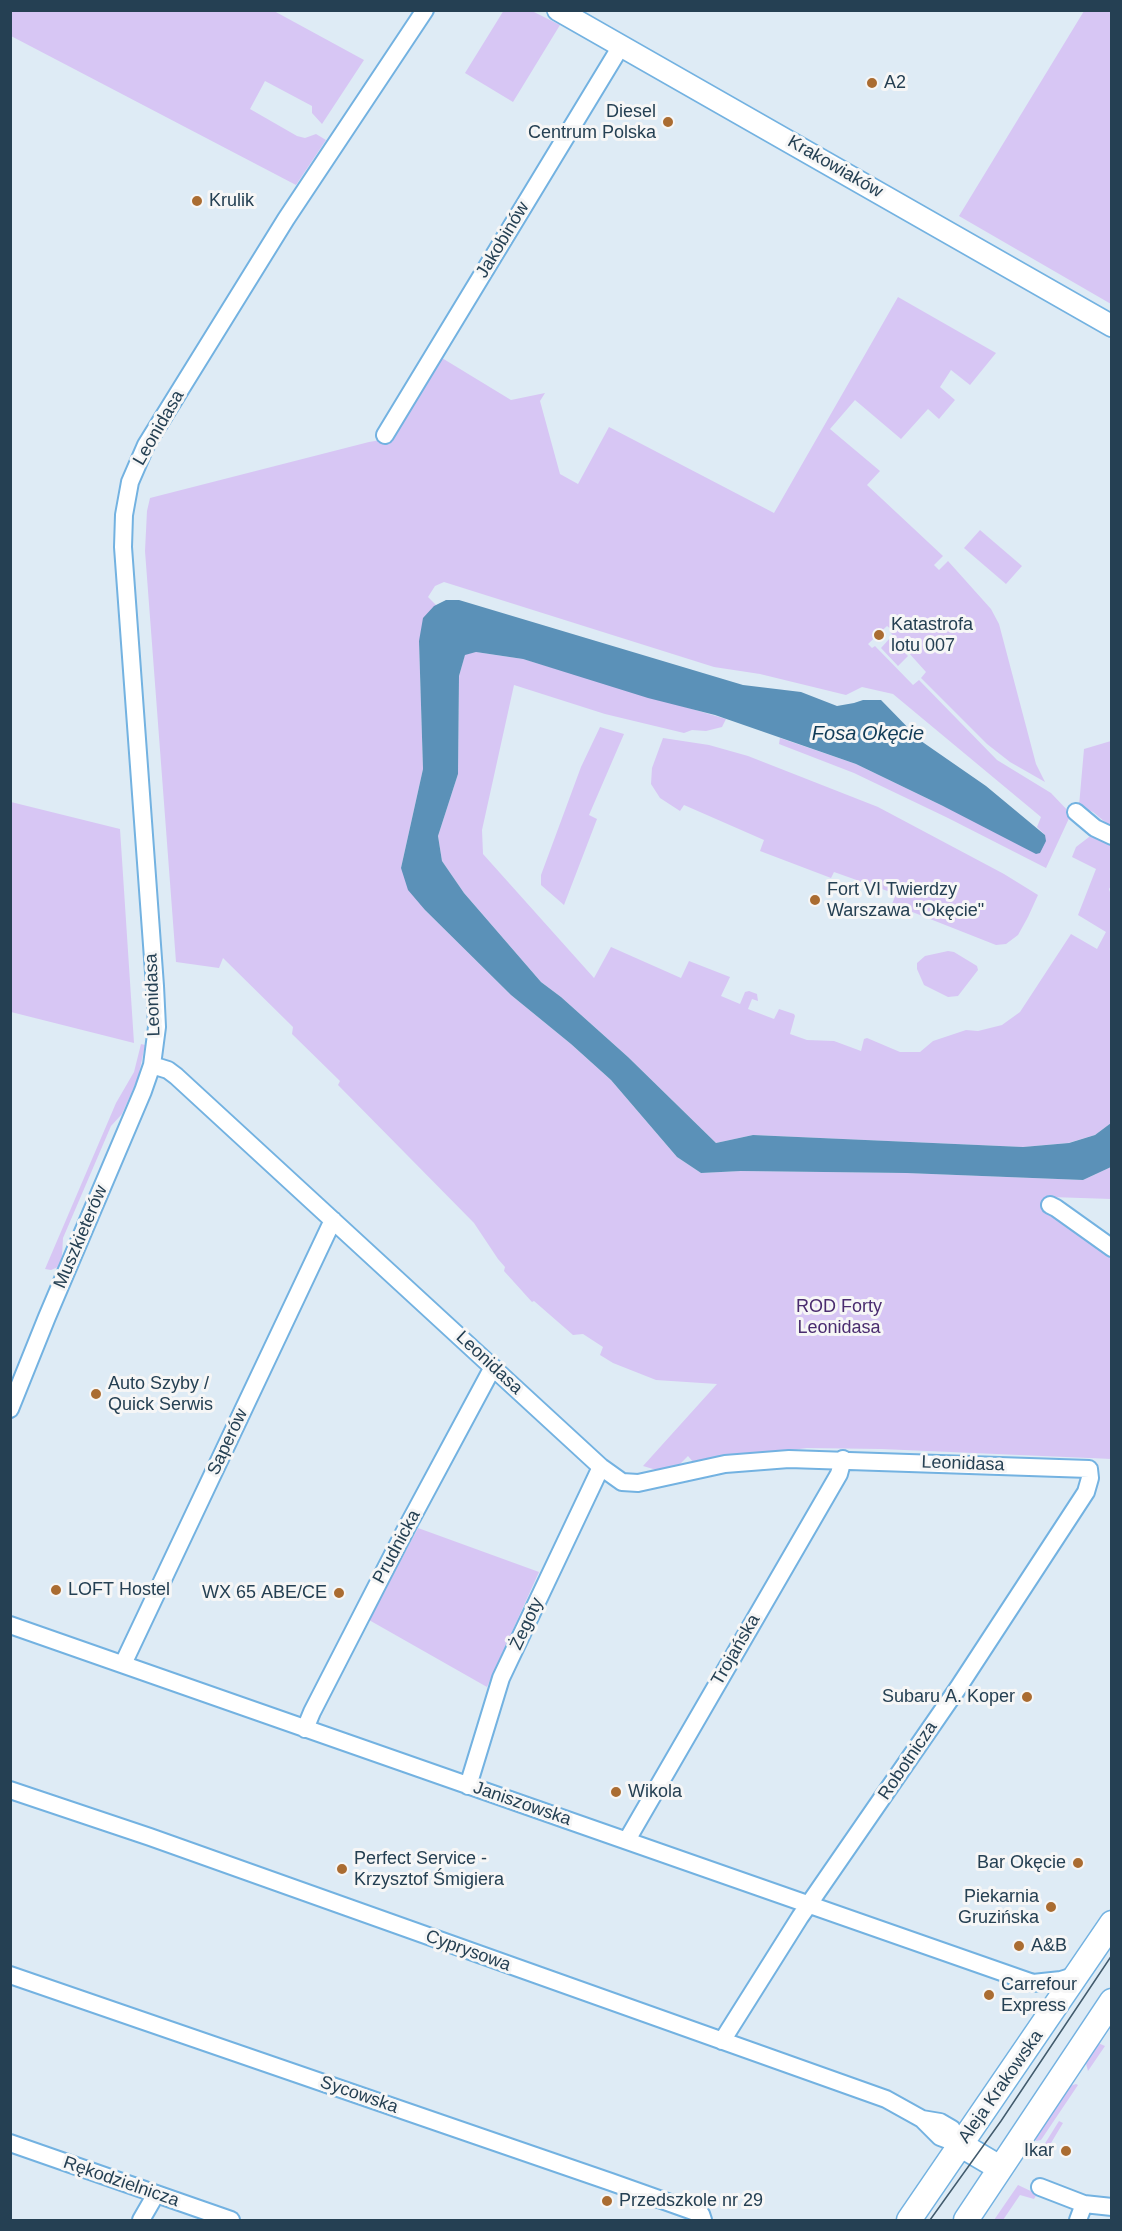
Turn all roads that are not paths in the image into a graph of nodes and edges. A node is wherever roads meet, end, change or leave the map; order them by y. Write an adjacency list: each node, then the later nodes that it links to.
1 (425, 10): 8 (street, Leonidasa)
2 (558, 10): 3 (street, Krakowiaków)
3 (621, 46): 4 (street, Krakowiaków); 5 (street, Jakobinów)
4 (1112, 326)
5 (386, 435)
6 (1076, 812): 7 (street)
7 (1112, 836)
8 (152, 1065): 10 (street, Leonidasa); 13 (street, Muszkieterów)
9 (1050, 1205): 11 (street)
10 (333, 1220): 12 (street, Leonidasa); 18 (street, Saperów)
11 (1112, 1248)
12 (493, 1367): 15 (street, Leonidasa); 19 (street, Prudnicka)
13 (10, 1409)
14 (843, 1460): 15 (street, Leonidasa); 16 (street, Leonidasa); 22 (street, Trojańska)
15 (601, 1467): 20 (street, Żegoty)
16 (1090, 1478): 23 (street, Robotnicza)
17 (10, 1625): 18 (street, Janiszowska)
18 (123, 1664): 19 (street, Janiszowska)
19 (305, 1729): 20 (street, Janiszowska)
20 (468, 1786): 22 (street, Janiszowska)
21 (10, 1790): 30 (street, Cyprysowa)
22 (627, 1840): 23 (street, Janiszowska)
23 (809, 1904): 27 (street, Janiszowska); 30 (street, Robotnicza)
24 (1112, 1923): 26 (main road, Aleja Krakowska)
25 (10, 1975): 40 (street, Sycowska)
26 (1077, 1975): 27 (street, Janiszowska); 29 (main road, Aleja Krakowska)
27 (1033, 1983): 29 (street)
28 (1112, 2001): 33 (main road)
29 (1049, 2016): 32 (main road, Aleja Krakowska)
30 (722, 2041): 32 (street, Cyprysowa)
31 (10, 2143): 35 (street, Rękodzielnicza)
32 (961, 2145): 33 (main road); 41 (main road, Aleja Krakowska)
33 (1000, 2168): 42 (main road)
34 (1040, 2187): 36 (street)
35 (156, 2194): 38 (street); 39 (street, Rękodzielnicza)
36 (1084, 2204): 37 (street); 43 (street)
37 (1112, 2207)
38 (141, 2220)
39 (231, 2220)
40 (703, 2220)
41 (909, 2220)
42 (966, 2220)
43 (1078, 2220)

